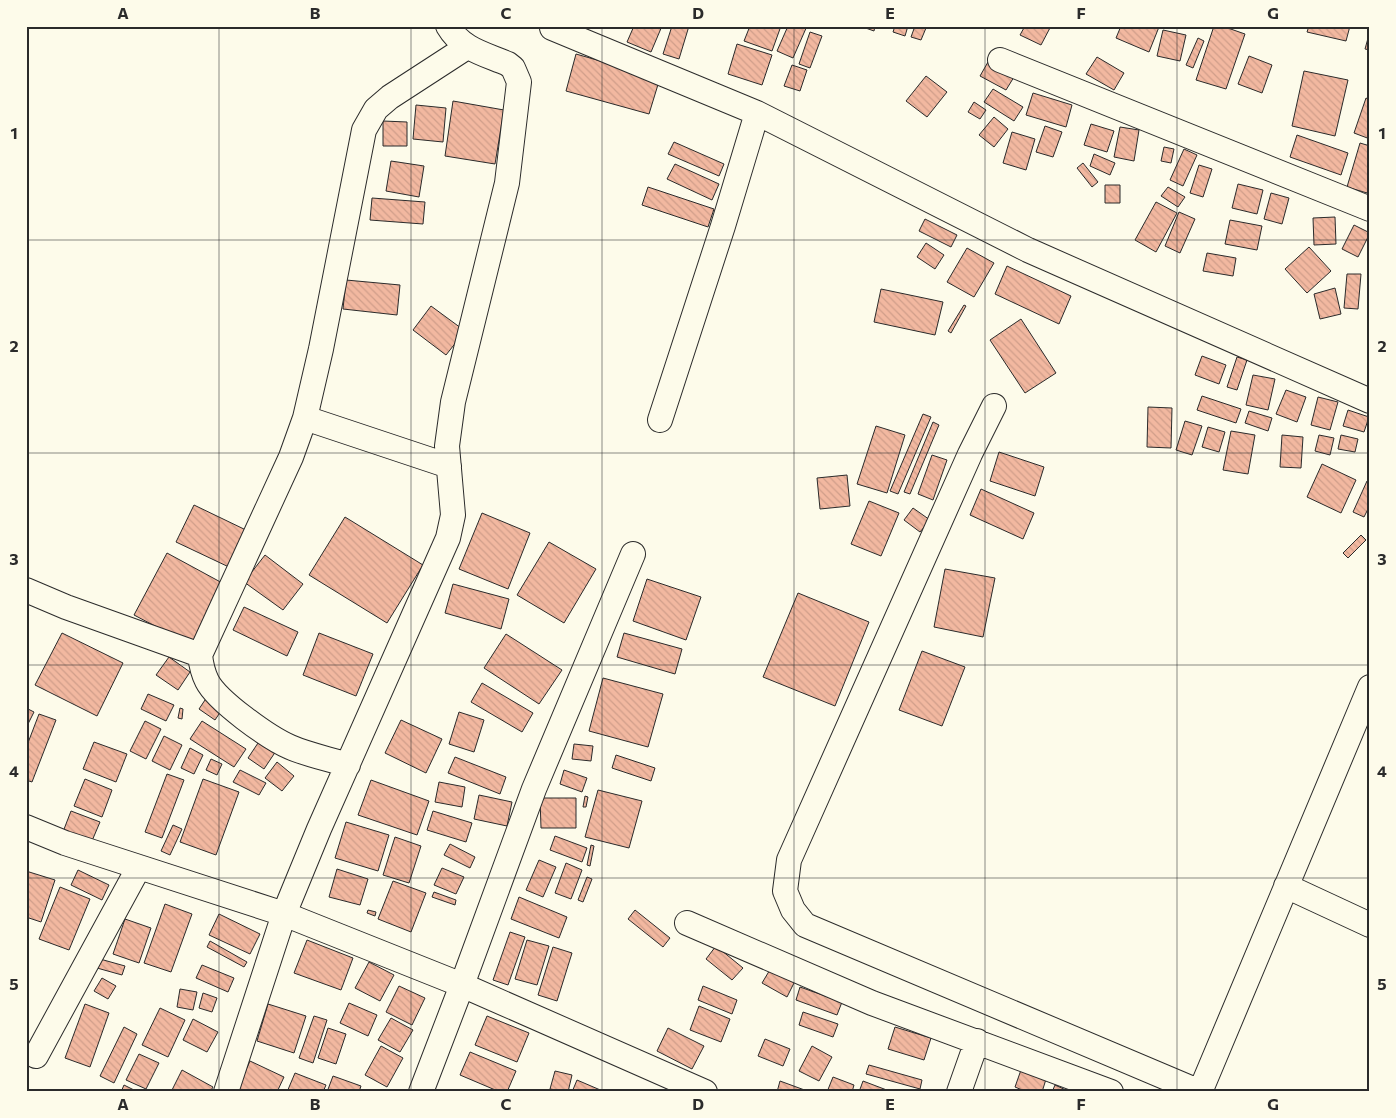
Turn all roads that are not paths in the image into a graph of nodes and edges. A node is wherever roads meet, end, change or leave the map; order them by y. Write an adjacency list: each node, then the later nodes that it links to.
1 (448, 26): 3 (street)
2 (552, 28): 5 (street)
3 (467, 47): 9 (street); 11 (street)
4 (1000, 60): 6 (street)
5 (757, 113): 7 (street); 10 (street)
6 (1370, 209)
7 (1370, 401)
8 (994, 406): 19 (street)
9 (305, 418): 11 (street); 14 (street)
10 (660, 420)
11 (449, 466): 16 (street)
12 (633, 554): 23 (street)
13 (26, 590): 14 (street)
14 (200, 655): 16 (street)
15 (1370, 687): 19 (street)
16 (348, 765): 20 (street)
17 (26, 827): 18 (street)
18 (139, 866): 20 (street); 25 (street)
19 (1286, 886): 22 (street)
20 (284, 914): 23 (street); 26 (street)
21 (687, 923): 24 (street)
22 (1370, 925)
23 (462, 985): 27 (street); 28 (street)
24 (977, 1041): 29 (street); 30 (street)
25 (36, 1056)
26 (226, 1092)
27 (421, 1092)
28 (705, 1092)
29 (959, 1092)
30 (1111, 1092)

